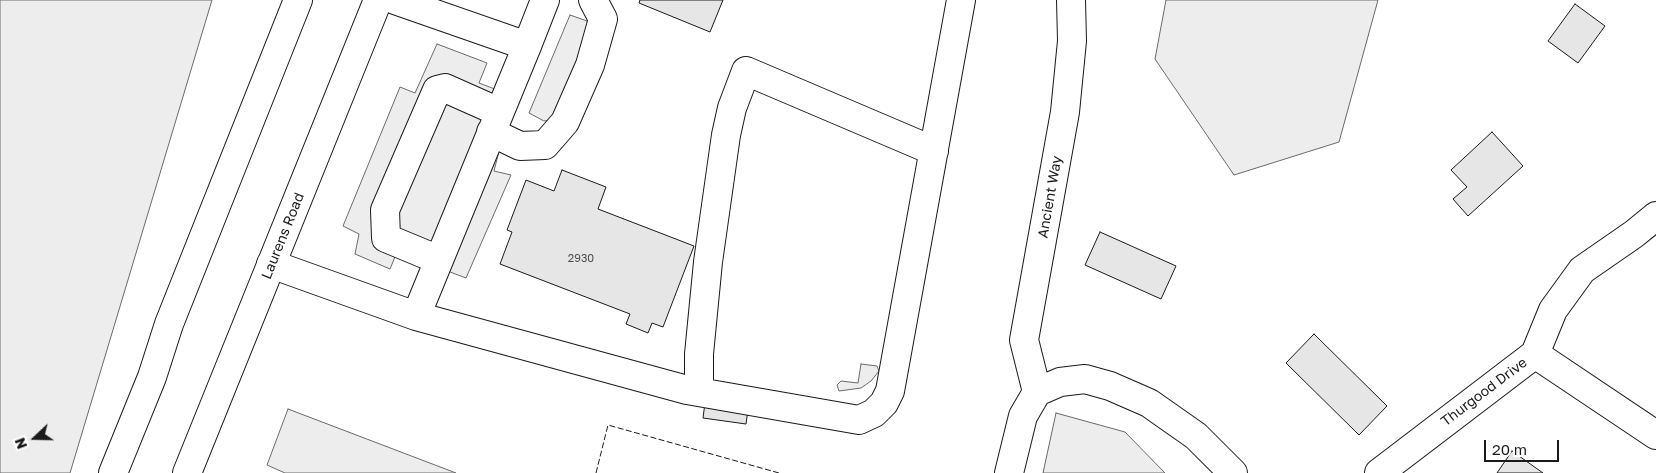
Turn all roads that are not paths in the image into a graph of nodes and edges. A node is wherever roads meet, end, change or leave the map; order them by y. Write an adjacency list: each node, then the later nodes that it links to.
1 (298, 0): 19 (street)
2 (378, 0): 13 (street, Laurens Road)
3 (395, 0): 8 (street)
4 (545, 0): 8 (street)
5 (593, 0): 9 (street)
6 (961, 0): 10 (street)
7 (1071, 0): 17 (street, Ancient Way)
8 (527, 46): 9 (street)
9 (495, 122): 12 (street); 12 (street)
10 (934, 151): 16 (street); 16 (street)
11 (1656, 216): 15 (street, Thurgood Drive)
12 (439, 260): 14 (street)
13 (271, 264): 14 (street); 20 (street, Laurens Road)
14 (416, 316): 16 (street)
15 (1535, 354): 18 (street); 23 (street, Thurgood Drive)
16 (699, 392)
17 (1038, 392): 21 (street); 22 (street)
18 (1656, 435)
19 (114, 473)
20 (187, 473)
21 (1010, 473)
22 (1234, 473)
23 (1379, 473)

